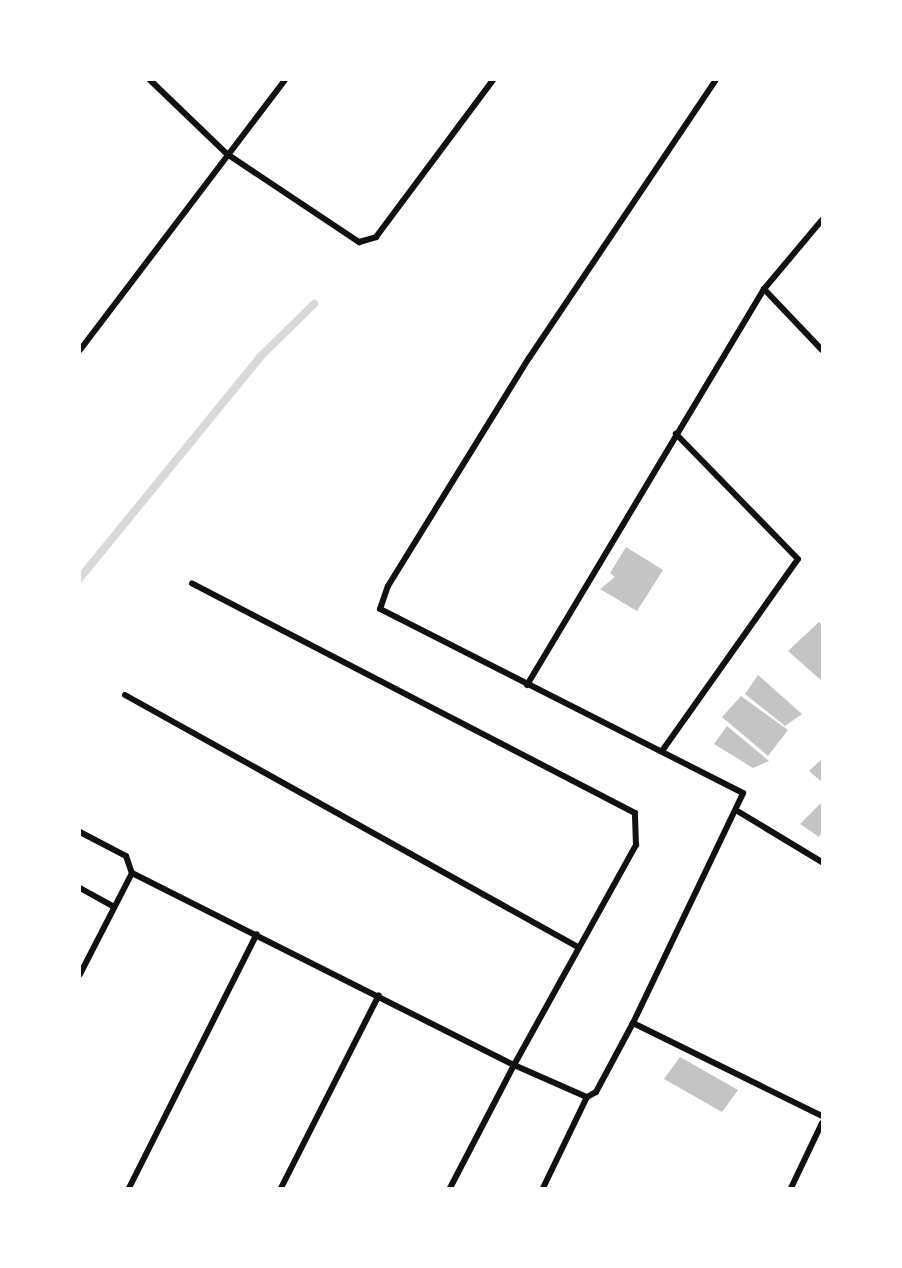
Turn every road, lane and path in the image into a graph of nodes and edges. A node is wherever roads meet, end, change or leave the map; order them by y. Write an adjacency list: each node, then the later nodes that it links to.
1 (150, 80): 5 (street)
2 (285, 80): 5 (street)
3 (493, 80): 5 (street)
4 (716, 80): 12 (street)
5 (227, 154): 8 (street)
6 (822, 220): 7 (street)
7 (764, 289): 9 (street); 10 (street)
8 (80, 350)
9 (822, 350)
10 (676, 434): 12 (street); 14 (street)
11 (192, 583): 22 (street)
12 (527, 685): 14 (street)
13 (126, 695): 22 (street)
14 (662, 751): 15 (street)
15 (739, 812): 17 (street); 25 (street)
16 (80, 832): 18 (street)
17 (822, 862)
18 (132, 873): 20 (street); 21 (street)
19 (80, 888): 20 (street)
20 (114, 907): 23 (street)
21 (257, 934): 24 (street); 30 (street)
22 (578, 947): 26 (street)
23 (80, 974)
24 (379, 995): 26 (street); 31 (street)
25 (633, 1023): 27 (street); 28 (street)
26 (514, 1065): 27 (street); 32 (street)
27 (586, 1097): 33 (street)
28 (822, 1116)
29 (822, 1123): 34 (street)
30 (129, 1188)
31 (281, 1188)
32 (450, 1188)
33 (543, 1188)
34 (792, 1188)

